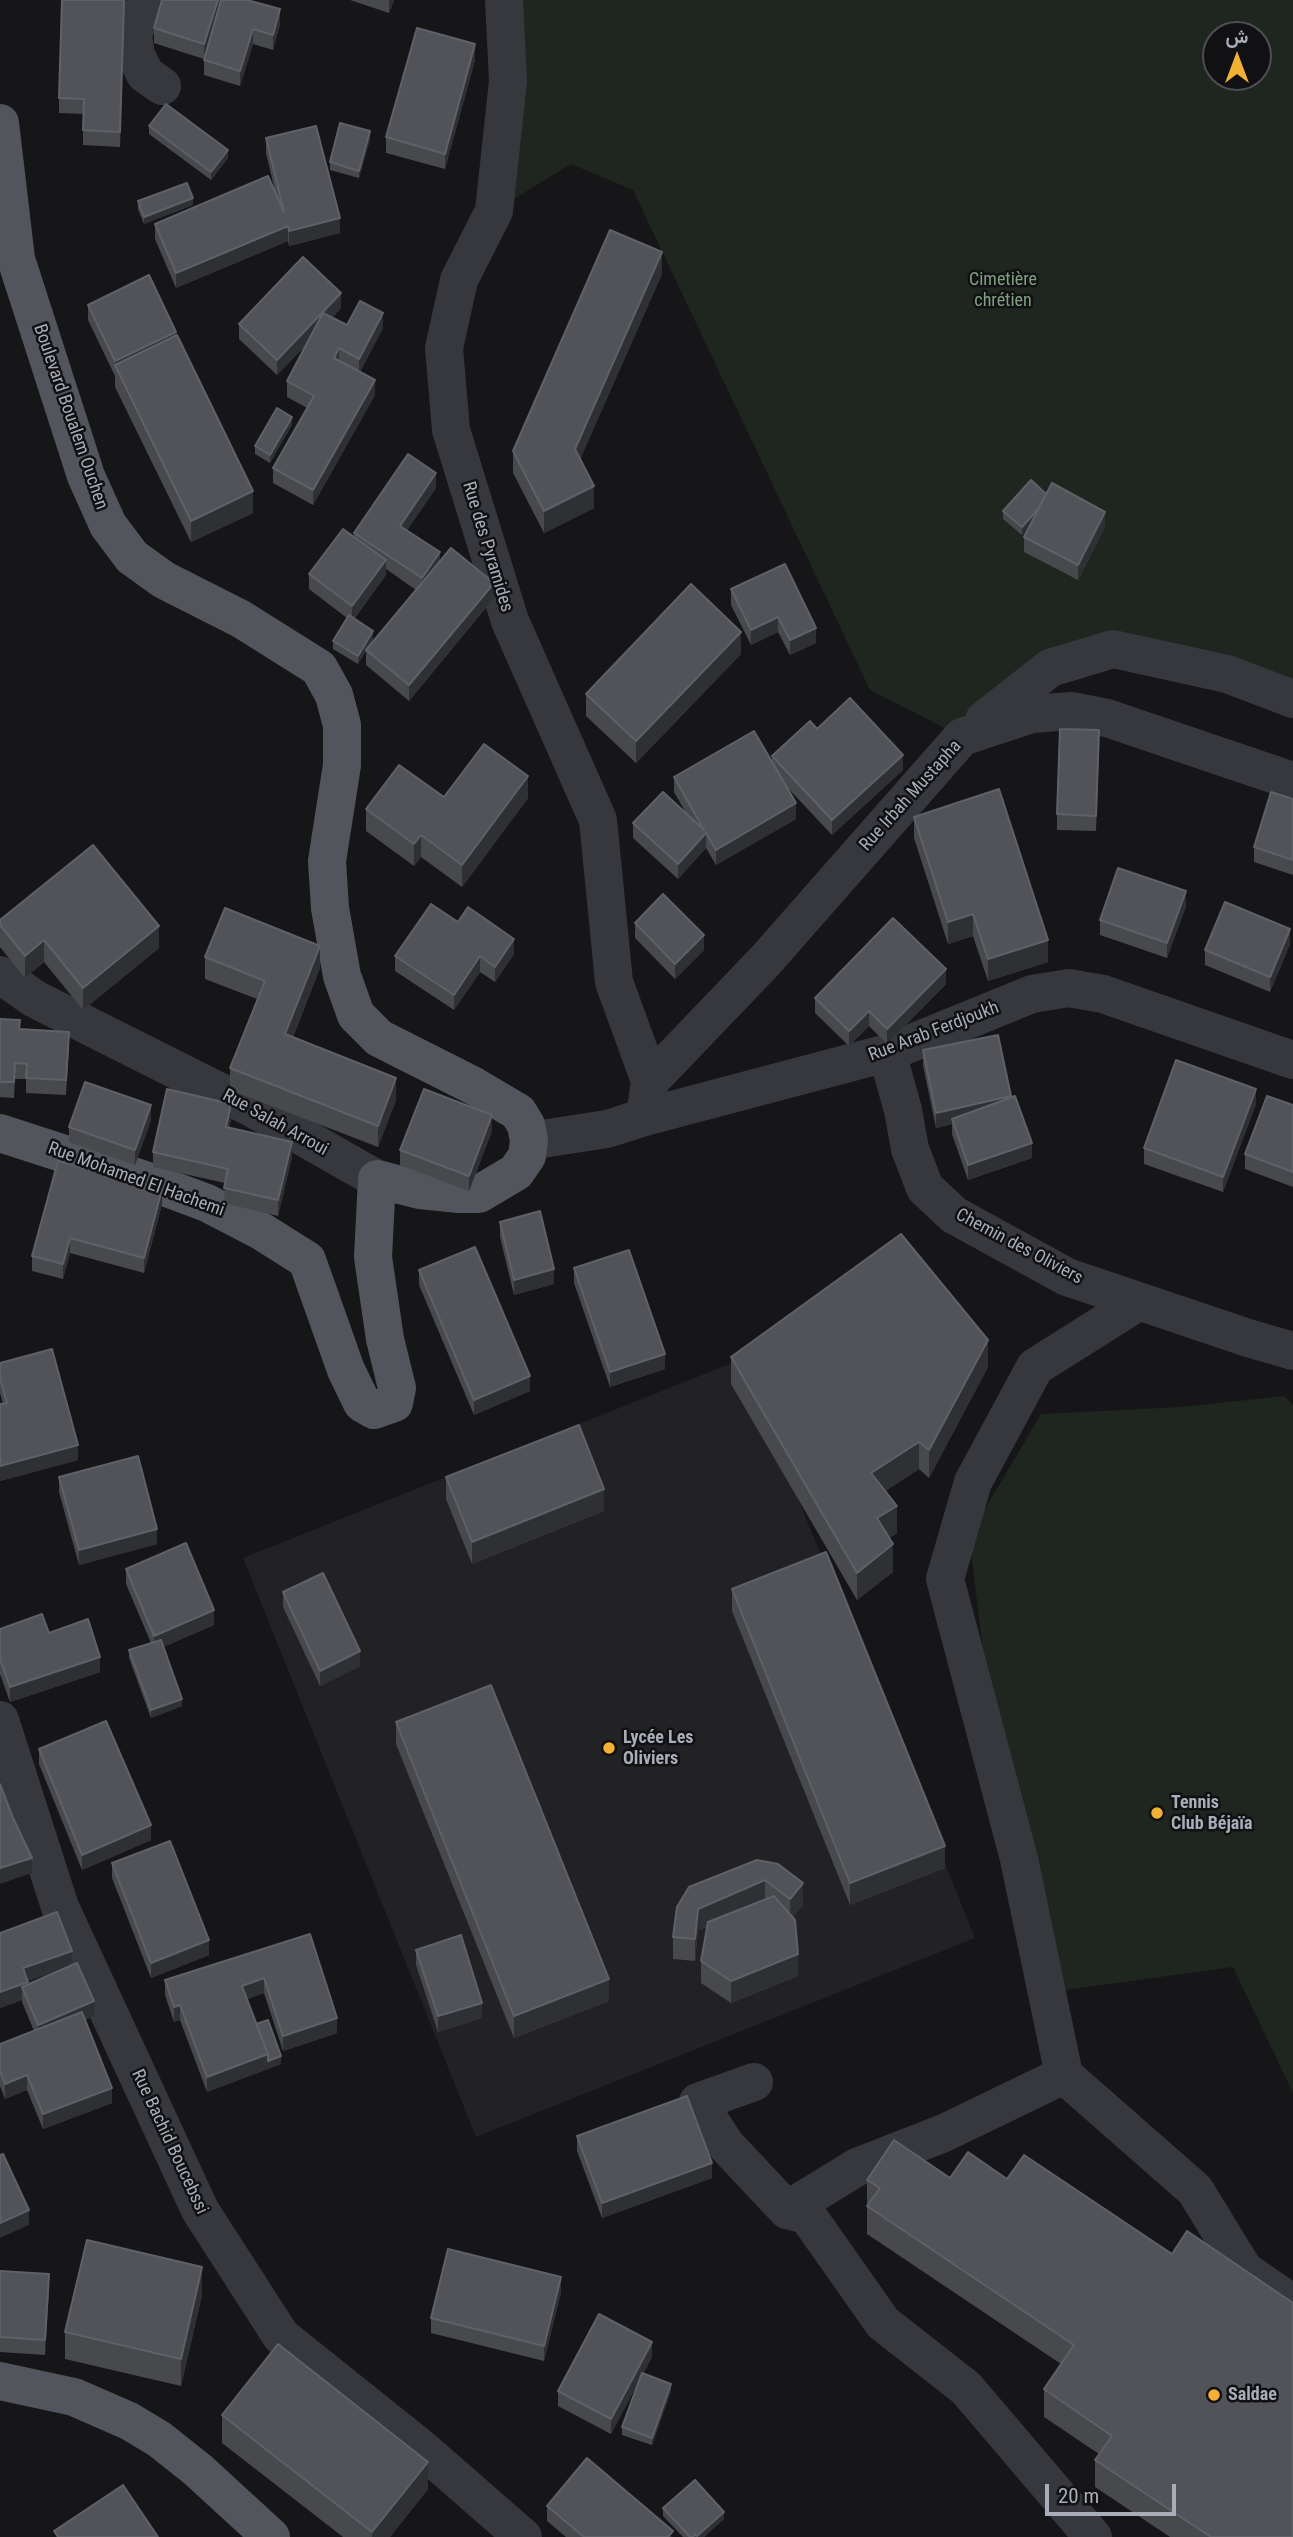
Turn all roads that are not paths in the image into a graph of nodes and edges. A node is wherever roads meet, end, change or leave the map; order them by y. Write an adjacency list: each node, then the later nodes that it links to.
1 (146, 0): 3 (street)
2 (504, 0): 11 (street, Rue des Pyramides)
3 (162, 86)
4 (0, 123): 13 (main road, Boulevard Boualem Ouchen)
5 (1293, 699): 6 (street)
6 (962, 737): 7 (street, Rue Irbah Mustapha); 11 (street, Rue Irbah Mustapha)
7 (1293, 781)
8 (0, 975): 14 (street, Rue Salah Arroui)
9 (887, 1053): 10 (street, Rue Arab Ferdjoukh); 11 (street, Rue Arab Ferdjoukh); 15 (street, Chemin des Oliviers)
10 (1293, 1060)
11 (647, 1099): 13 (street, Rue Arab Ferdjoukh)
12 (0, 1133): 14 (main road, Rue Mohamed El Hachemi)
13 (528, 1133): 14 (main road, Rue Salah Arroui)
14 (377, 1179)
15 (1138, 1302): 16 (street, Chemin des Oliviers); 18 (street)
16 (1293, 1351)
17 (0, 1720): 24 (street, Rue Bachid Boucebssi)
18 (1064, 2075): 20 (street); 21 (street)
19 (754, 2082): 20 (street)
20 (787, 2210): 25 (street)
21 (1293, 2304)
22 (0, 2381): 23 (main road)
23 (271, 2537)
24 (523, 2537)
25 (1093, 2537)

